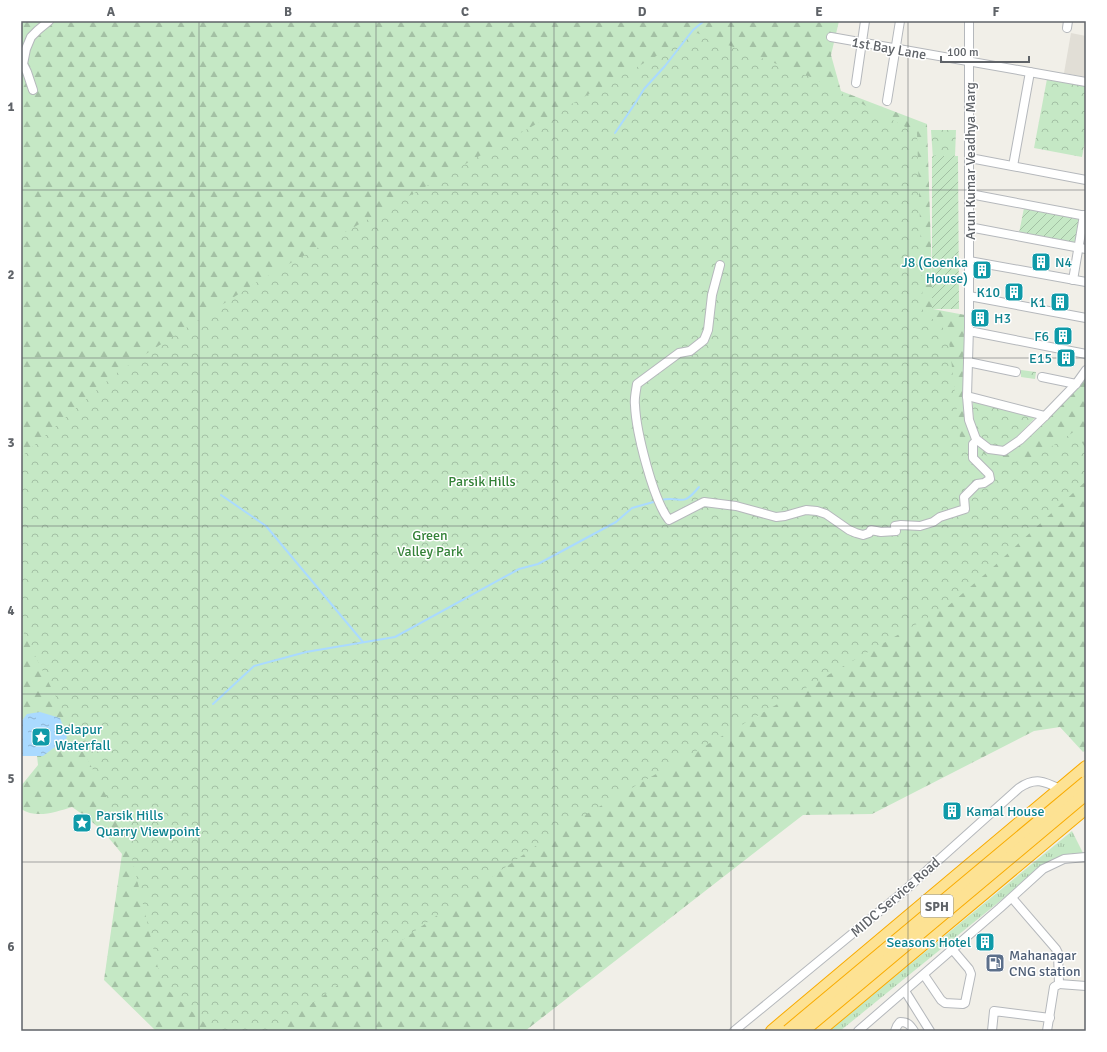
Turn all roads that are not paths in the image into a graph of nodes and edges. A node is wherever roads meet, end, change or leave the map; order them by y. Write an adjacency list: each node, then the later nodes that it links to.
1 (50, 21): 12 (street)
2 (865, 21): 6 (street)
3 (900, 21): 7 (street)
4 (969, 21): 8 (street, Arun Kumar Veadhya Marg)
5 (831, 37): 6 (street, 1st Bay Lane)
6 (862, 43): 7 (street, 1st Bay Lane); 11 (street)
7 (896, 49): 8 (street, 1st Bay Lane); 13 (street)
8 (970, 62): 9 (street, 1st Bay Lane); 14 (street, Arun Kumar Veadhya Marg)
9 (1030, 72): 10 (street, 1st Bay Lane); 15 (street)
10 (1086, 82)
11 (856, 83)
12 (33, 90)
13 (887, 101)
14 (970, 158): 15 (street); 17 (street, Arun Kumar Veadhya Marg)
15 (1013, 166): 16 (street)
16 (1086, 180)
17 (970, 194): 18 (street); 19 (street, Arun Kumar Veadhya Marg)
18 (1085, 215): 20 (street)
19 (969, 227): 20 (street); 21 (street, Arun Kumar Veadhya Marg)
20 (1082, 248): 23 (street)
21 (969, 262): 23 (street); 25 (street, Arun Kumar Veadhya Marg)
22 (720, 265): 36 (street)
23 (1073, 280): 24 (street)
24 (1086, 282)
25 (969, 296): 26 (street); 27 (street, Arun Kumar Veadhya Marg)
26 (1086, 318)
27 (969, 331): 28 (street); 29 (street, Arun Kumar Veadhya Marg)
28 (1086, 354)
29 (968, 362): 31 (street); 34 (street, Arun Kumar Veadhya Marg)
30 (1086, 370): 33 (street)
31 (1016, 372)
32 (1042, 377): 33 (street)
33 (1076, 384): 35 (street)
34 (967, 396): 35 (street); 36 (street, Arun Kumar Veadhya Marg)
35 (1045, 416): 36 (street)
36 (977, 440)
37 (1086, 768): 38 (highway)
38 (1070, 781): 40 (street); 41 (highway); 42 (highway)
39 (1086, 782): 54 (highway, SPH, bridge)
40 (1049, 783): 41 (street, MIDC Service Road); 52 (street, MIDC Service Road)
41 (1060, 789): 43 (highway); 53 (highway)
42 (1086, 793): 55 (highway, SPH, bridge)
43 (1086, 810): 56 (highway)
44 (1086, 857): 45 (street)
45 (1012, 898): 46 (street); 48 (street)
46 (952, 949): 47 (street); 47 (street)
47 (924, 974): 50 (street)
48 (1060, 984): 49 (street); 51 (street)
49 (1086, 986)
50 (905, 991): 57 (street); 60 (street)
51 (1050, 1018): 61 (street); 62 (street)
52 (734, 1031)
53 (772, 1031)
54 (788, 1031)
55 (803, 1031)
56 (820, 1031)
57 (858, 1031)
58 (895, 1031): 59 (street)
59 (914, 1031)
60 (930, 1031)
61 (992, 1031)
62 (1047, 1031)

